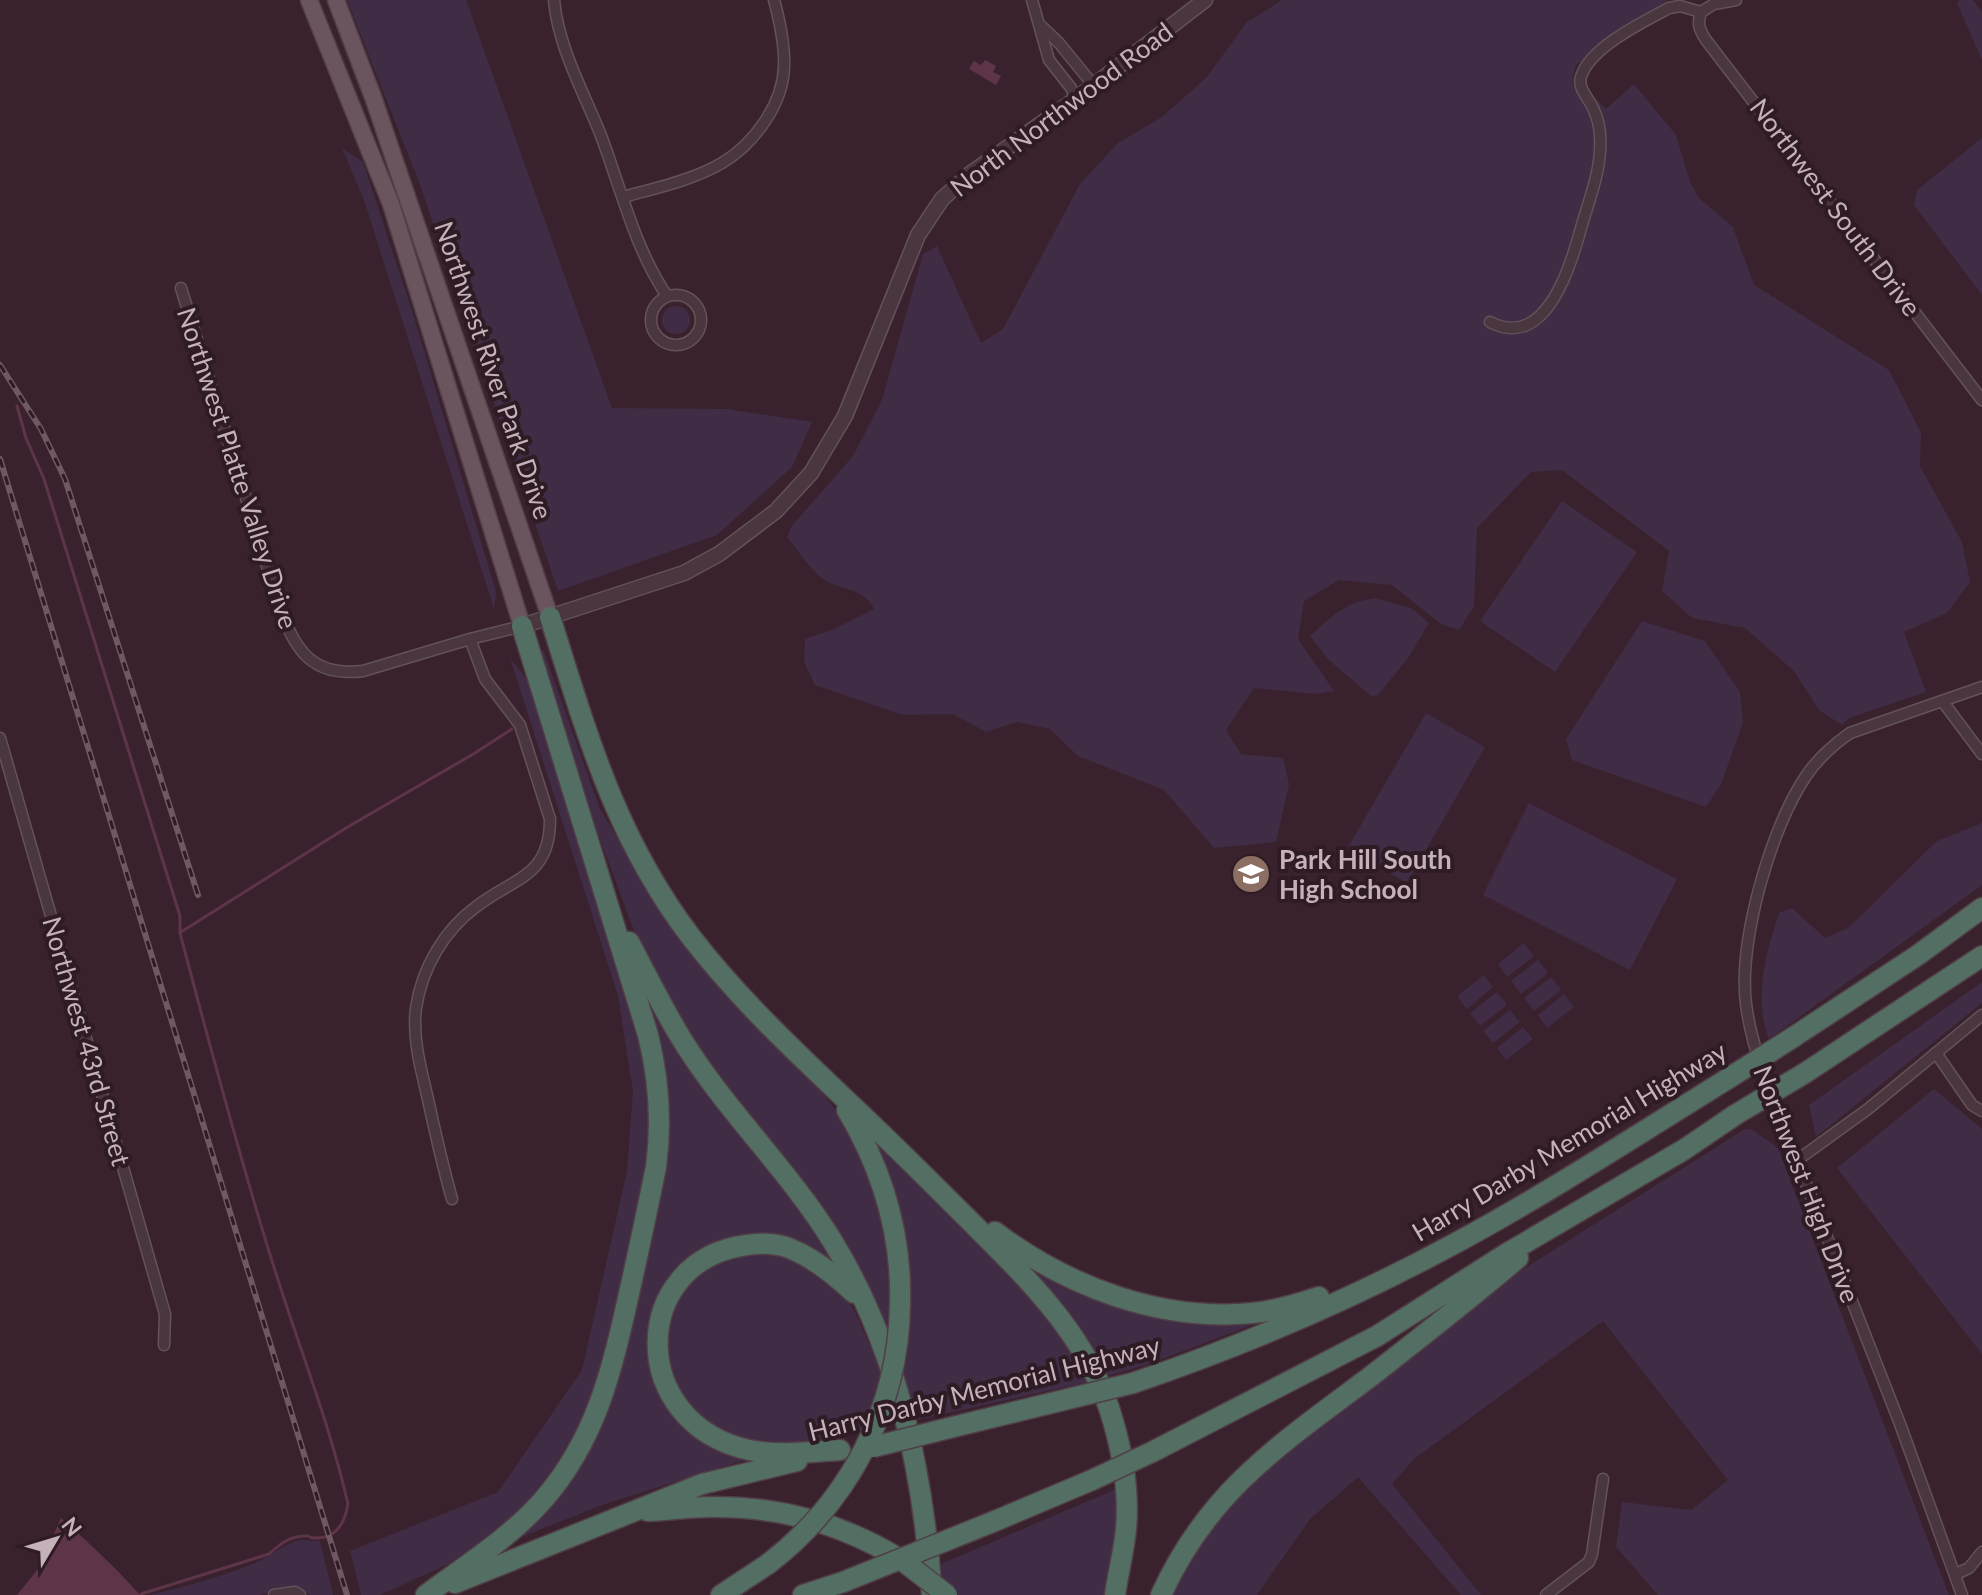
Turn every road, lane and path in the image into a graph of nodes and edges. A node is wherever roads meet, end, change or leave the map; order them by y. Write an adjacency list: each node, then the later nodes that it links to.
1 (309, 0): 18 (main road, Northwest River Park Drive)
2 (336, 0): 17 (main road, Northwest River Park Drive)
3 (554, 0): 12 (street)
4 (774, 0): 12 (street)
5 (1032, 0): 9 (street)
6 (1205, 0): 10 (street, North Northwood Road)
7 (1736, 0): 8 (street)
8 (1701, 12): 15 (street); 16 (street, Northwest South Drive)
9 (1037, 22): 10 (street); 11 (street)
10 (1094, 86): 11 (street, North Northwood Road)
11 (1076, 99): 17 (street, North Northwood Road)
12 (623, 197): 14 (street)
13 (181, 288): 19 (street, Northwest Platte Valley Drive)
14 (667, 296): 14 (street)
15 (1490, 322)
16 (1982, 400)
17 (550, 617): 18 (street, North Northwood Road); 29 (highway, Northwest River Park Drive)
18 (522, 626): 19 (street, Northwest Platte Valley Drive); 24 (highway, Northwest River Park Drive)
19 (470, 639): 33 (street)
20 (1982, 687): 21 (street, Northwest High Drive)
21 (1943, 702): 23 (street); 31 (street, Northwest High Drive)
22 (0, 738): 37 (street, Northwest 43rd Street)
23 (1982, 754)
24 (610, 907): 36 (highway); 45 (highway)
25 (1982, 908): 35 (highway, Harry Darby Memorial Highway, bridge)
26 (1982, 956): 34 (highway, bridge)
27 (1982, 1015): 28 (street)
28 (1936, 1053): 30 (street); 31 (street)
29 (821, 1076): 32 (highway); 46 (highway, bridge)
30 (1982, 1111)
31 (1796, 1161): 42 (street, Northwest High Drive)
32 (929, 1178): 35 (highway); 50 (highway)
33 (452, 1199)
34 (1558, 1223): 47 (highway, bridge); 51 (highway)
35 (1369, 1286): 38 (highway, Harry Darby Memorial Highway, bridge)
36 (870, 1316): 38 (highway); 48 (highway)
37 (164, 1345)
38 (840, 1450): 40 (highway, Harry Darby Memorial Highway)
39 (1603, 1479): 52 (street)
40 (632, 1512): 45 (highway, Harry Darby Memorial Highway); 49 (highway, bridge)
41 (1982, 1552): 42 (street)
42 (1956, 1574): 53 (street, Northwest High Drive)
43 (274, 1595): 44 (street)
44 (300, 1595)
45 (426, 1595)
46 (721, 1595)
47 (803, 1595)
48 (932, 1595)
49 (947, 1595)
50 (1115, 1595)
51 (1161, 1595)
52 (1546, 1595)
53 (1962, 1595)

